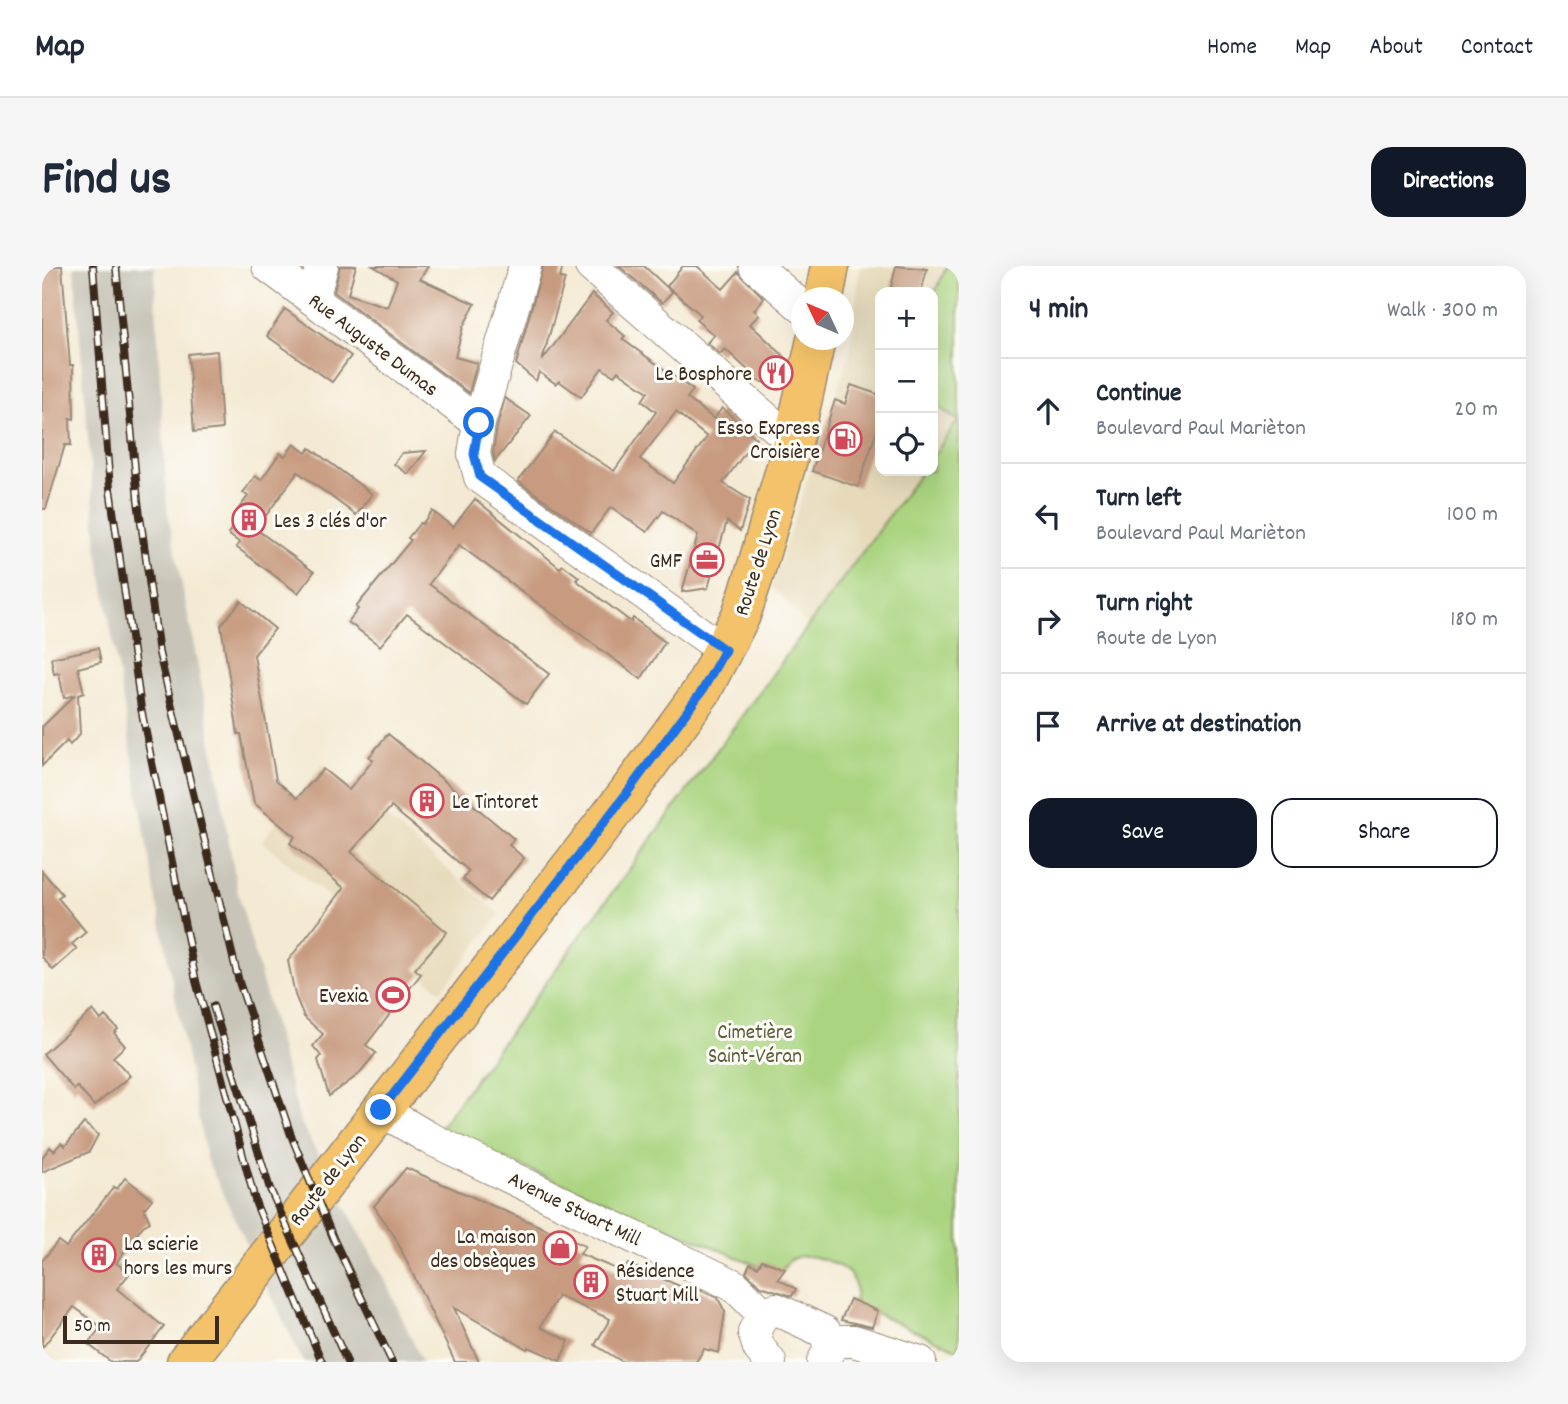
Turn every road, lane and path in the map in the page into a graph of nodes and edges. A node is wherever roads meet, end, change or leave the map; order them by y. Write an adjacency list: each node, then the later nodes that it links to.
1 (268, 266): 9 (street, Rue Auguste Dumas)
2 (322, 266): 9 (street)
3 (525, 266): 11 (street)
4 (591, 266): 12 (street)
5 (755, 266): 8 (street)
6 (830, 266): 7 (main road)
7 (826, 287)
8 (791, 297)
9 (313, 299): 11 (street, Rue Auguste Dumas)
10 (814, 350): 12 (main road, Route de Lyon)
11 (479, 423): 13 (street)
12 (793, 442): 13 (main road, Route de Lyon)
13 (725, 650): 14 (main road, Route de Lyon)
14 (381, 1110): 15 (street, Avenue Stuart Mill); 17 (main road, Route de Lyon)
15 (763, 1314): 16 (street); 18 (street)
16 (826, 1352): 19 (street)
17 (186, 1362)
18 (770, 1362)
19 (920, 1362)

